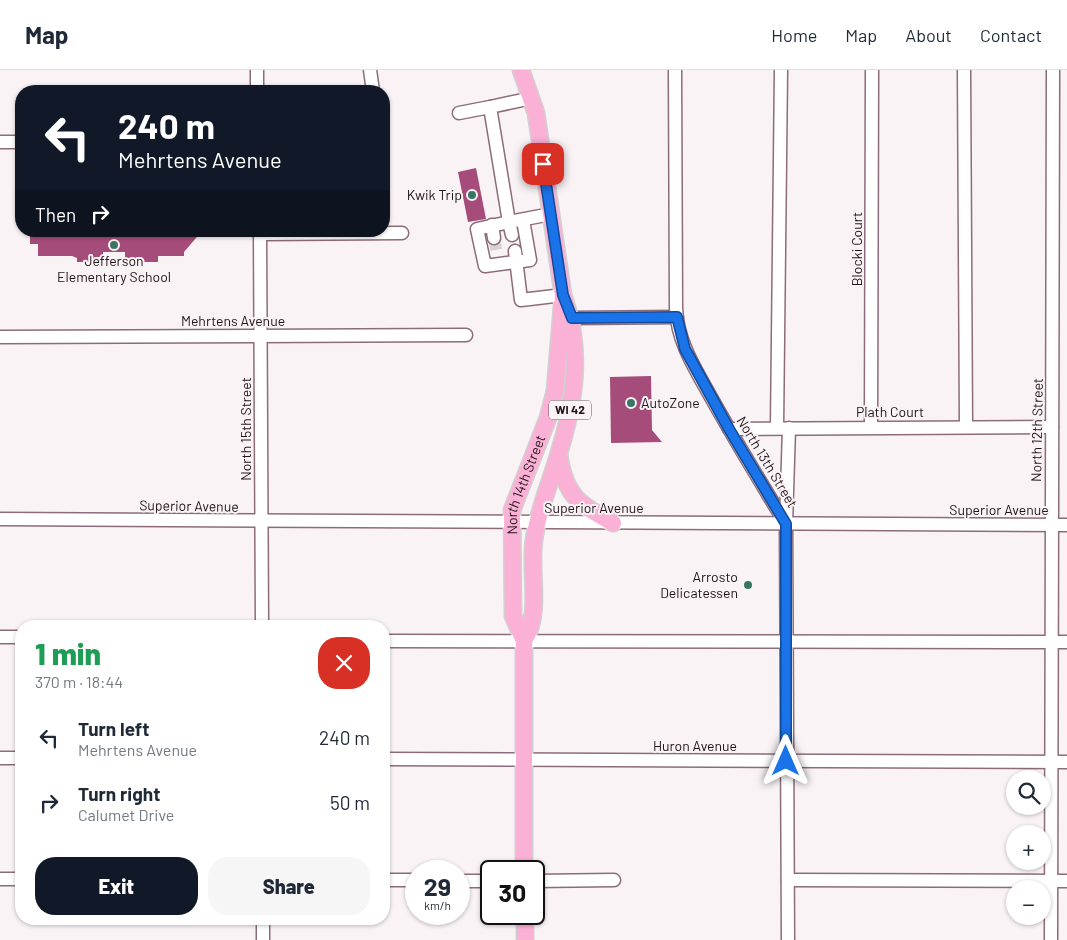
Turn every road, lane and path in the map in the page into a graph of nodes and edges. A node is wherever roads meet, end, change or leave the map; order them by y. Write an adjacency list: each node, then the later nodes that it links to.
1 (257, 70): 9 (street)
2 (370, 70): 10 (street)
3 (521, 70): 11 (main road, WI 42)
4 (675, 70): 24 (street, North 13th Street)
5 (781, 70): 32 (street)
6 (872, 70): 30 (street, Blocki Court)
7 (964, 70): 31 (street)
8 (1053, 70): 29 (street, North 12th Street)
9 (257, 85)
10 (372, 85)
11 (532, 98): 12 (street); 16 (main road, WI 42)
12 (490, 107): 13 (street); 18 (street)
13 (460, 113)
14 (0, 142): 15 (street)
15 (15, 142)
16 (551, 214): 17 (street); 23 (main road, WI 42)
17 (523, 220): 18 (street); 22 (street)
18 (510, 229): 22 (street)
19 (390, 233): 20 (street)
20 (402, 233)
21 (260, 237): 27 (street, North 15th Street)
22 (516, 256): 23 (street)
23 (563, 295): 25 (main road, North 14th Street / WI 42); 37 (main road, North 14th Street / WI 42)
24 (677, 317): 25 (street); 33 (street, North 13th Street)
25 (572, 318): 34 (main road, North 14th Street / WI 42)
26 (466, 335): 27 (street, Mehrtens Avenue)
27 (260, 336): 28 (street, Mehrtens Avenue); 36 (street, North 15th Street)
28 (0, 337)
29 (1052, 426): 31 (street, Plath Court); 41 (street, North 12th Street)
30 (871, 427): 31 (street, Plath Court); 32 (street, Plath Court)
31 (966, 427)
32 (783, 428): 33 (street, Plath Court); 40 (street)
33 (729, 429): 40 (street, North 13th Street)
34 (558, 455): 38 (main road, North 14th Street / WI 42); 39 (main road)
35 (0, 519): 36 (street, Superior Avenue)
36 (262, 522): 37 (street, Superior Avenue); 43 (street, North 15th Street)
37 (512, 523): 38 (street, Superior Avenue); 47 (main road, North 14th Street / WI 42)
38 (536, 523): 39 (street, Superior Avenue); 47 (main road, North 14th Street / WI 42)
39 (613, 523): 40 (street, Superior Avenue)
40 (786, 524): 41 (street, Superior Avenue); 48 (street, North 13th Street)
41 (1052, 525): 42 (street, Superior Avenue); 49 (street, North 12th Street)
42 (1067, 525)
43 (262, 620)
44 (0, 636): 45 (street)
45 (15, 637)
46 (390, 641): 47 (street)
47 (524, 641): 48 (street); 54 (main road, North 14th Street / WI 42)
48 (786, 641): 49 (street); 55 (street, North 13th Street)
49 (1051, 642): 50 (street); 56 (street, North 12th Street)
50 (1067, 642)
51 (0, 758): 52 (street)
52 (15, 758)
53 (390, 759): 54 (street, Huron Avenue)
54 (524, 760): 55 (street, Huron Avenue); 58 (main road, North 14th Street / WI 42)
55 (786, 761): 56 (street, Huron Avenue); 64 (street, North 13th Street)
56 (1052, 762): 57 (street, Huron Avenue); 66 (street, North 12th Street)
57 (1067, 762)
58 (524, 860)
59 (0, 879): 60 (street)
60 (15, 879)
61 (390, 880): 62 (street)
62 (405, 880)
63 (614, 880): 65 (street)
64 (788, 880): 66 (street); 72 (street, North 13th Street)
65 (545, 881)
66 (1052, 881): 67 (street); 73 (street, North 12th Street)
67 (1067, 881)
68 (263, 925): 70 (street)
69 (524, 925): 71 (main road)
70 (262, 940)
71 (524, 940)
72 (788, 940)
73 (1051, 940)

